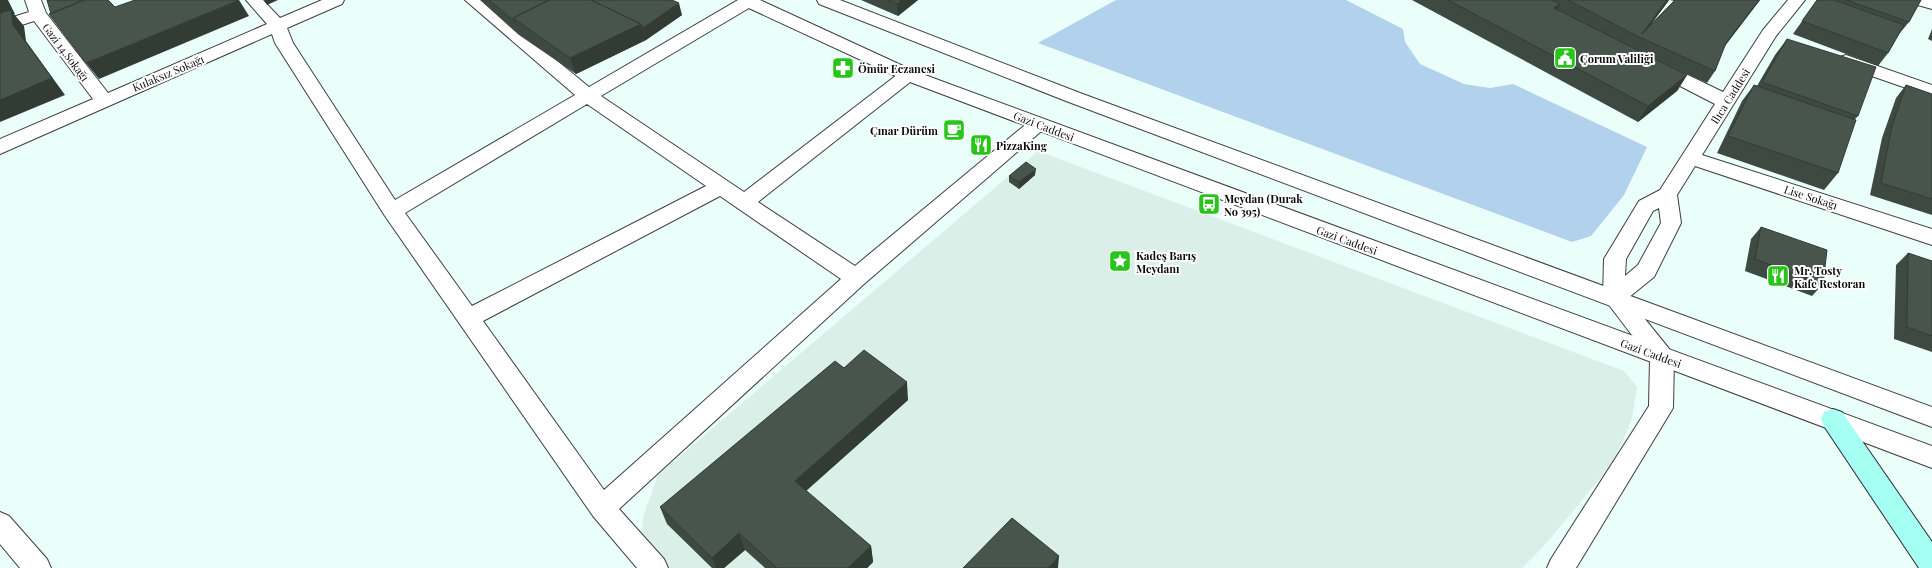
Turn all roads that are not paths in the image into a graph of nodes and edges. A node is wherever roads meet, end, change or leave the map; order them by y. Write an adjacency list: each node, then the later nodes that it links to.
1 (254, 0): 10 (street)
2 (336, 0): 10 (street, Kulaksız Sokağı)
3 (473, 0): 16 (street)
4 (826, 0): 28 (street)
5 (1797, 0): 18 (street, Ilıca Caddesi)
6 (1920, 0): 8 (street)
7 (747, 1): 14 (street, Gazi Caddesi); 16 (street)
8 (1932, 4)
9 (35, 7): 11 (street); 17 (street, Gazi 14.Sokağı)
10 (278, 26): 17 (street, Kulaksız Sokağı); 25 (street)
11 (0, 27)
12 (1829, 55): 15 (street)
13 (1642, 60): 18 (street)
14 (908, 75): 19 (street, Gazi Caddesi); 24 (street)
15 (1932, 91)
16 (588, 96): 22 (street); 25 (street)
17 (104, 101): 20 (street, Kulaksız Sokağı)
18 (1726, 102): 21 (street, Ilıca Caddesi)
19 (1038, 124): 27 (street); 30 (street, Gazi Caddesi)
20 (0, 147)
21 (1691, 158): 23 (street, Ilıca Caddesi); 26 (street, Lise Sokağı)
22 (722, 186): 24 (street); 29 (street)
23 (1667, 195): 28 (street, Ilıca Caddesi); 28 (street)
24 (744, 202): 27 (street)
25 (392, 211): 29 (street)
26 (1932, 237)
27 (856, 278): 34 (street)
28 (1614, 298): 30 (street); 31 (street)
29 (469, 318): 34 (street)
30 (1662, 357): 32 (street, Gazi Caddesi); 39 (street)
31 (1932, 417)
32 (1833, 419): 33 (street, Gazi Caddesi); 36 (main road)
33 (1932, 457)
34 (602, 508): 38 (street)
35 (0, 524): 37 (street)
36 (1932, 565)
37 (37, 568)
38 (654, 568)
39 (1561, 568)

